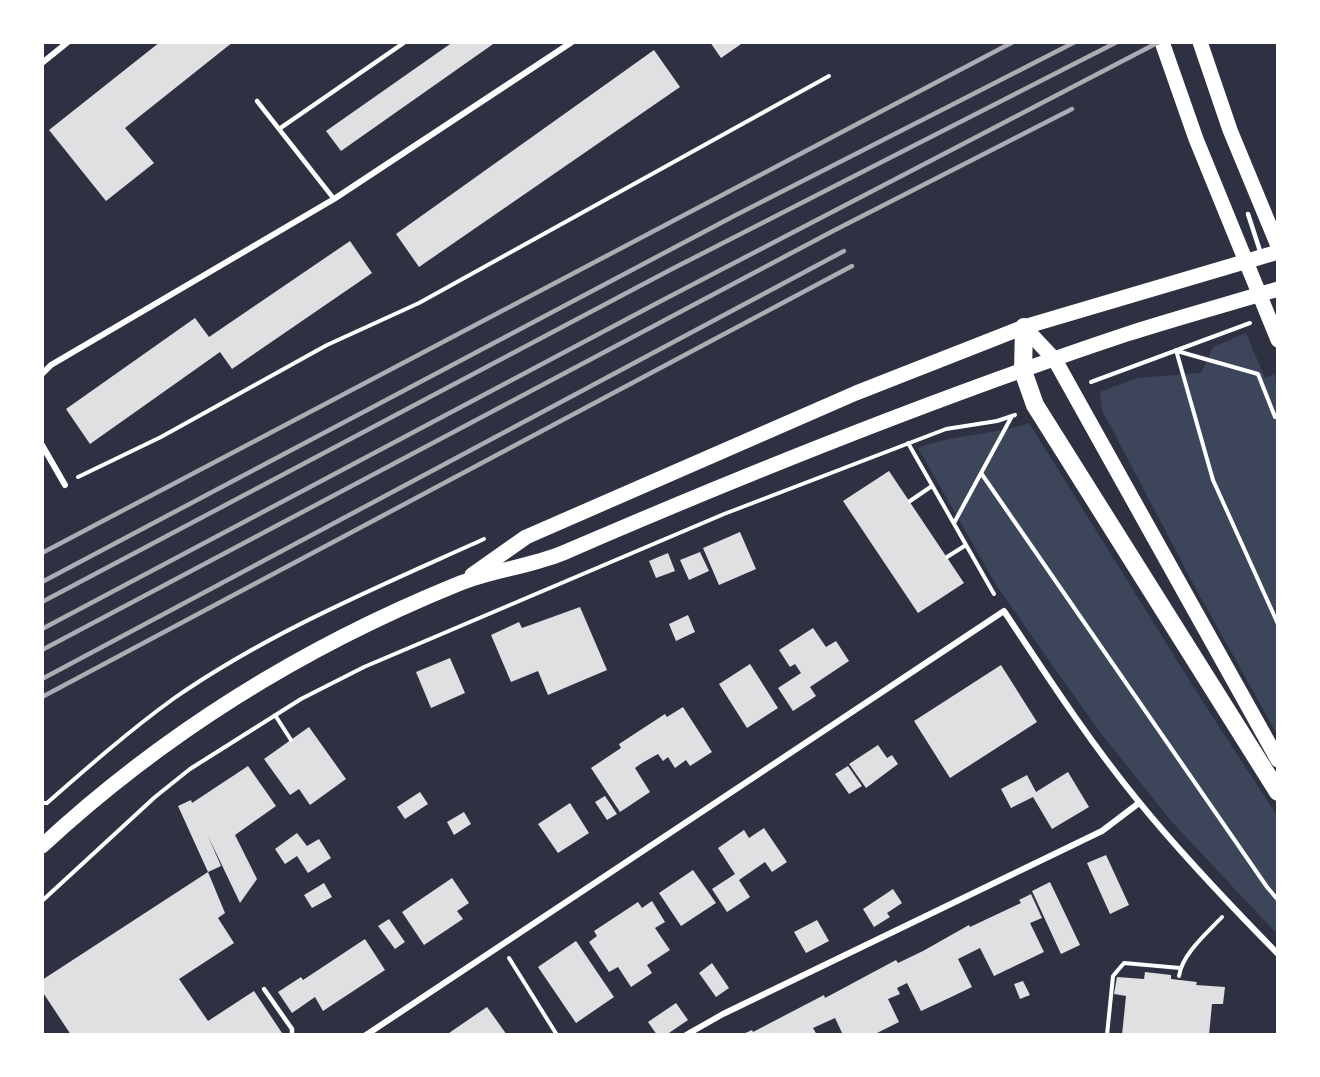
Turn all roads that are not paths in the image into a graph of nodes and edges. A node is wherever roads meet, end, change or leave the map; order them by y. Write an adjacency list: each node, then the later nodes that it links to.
1 (68, 42): 6 (street)
2 (405, 42): 8 (lane)
3 (572, 42): 9 (street)
4 (1162, 42): 16 (main road)
5 (1200, 42): 11 (main road)
6 (42, 63)
7 (257, 101): 8 (lane)
8 (279, 129): 9 (lane)
9 (334, 199): 19 (street)
10 (1248, 214): 13 (lane)
11 (1278, 246)
12 (1278, 252): 13 (main road)
13 (1262, 257): 15 (main road)
14 (1278, 289): 17 (main road)
15 (1024, 327): 17 (main road); 20 (highway); 24 (main road)
16 (1278, 340)
17 (1055, 360): 20 (main road); 25 (main road)
18 (42, 362): 19 (street)
19 (51, 365): 21 (street)
20 (1023, 371): 24 (main road); 26 (highway)
21 (42, 374)
22 (42, 445): 23 (street)
23 (65, 485)
24 (462, 582): 28 (main road)
25 (1278, 760)
26 (1278, 792)
27 (1139, 803): 29 (street); 32 (street); 33 (street)
28 (42, 846)
29 (1278, 954)
30 (264, 989): 31 (lane)
31 (292, 1035)
32 (366, 1035)
33 (687, 1035)

